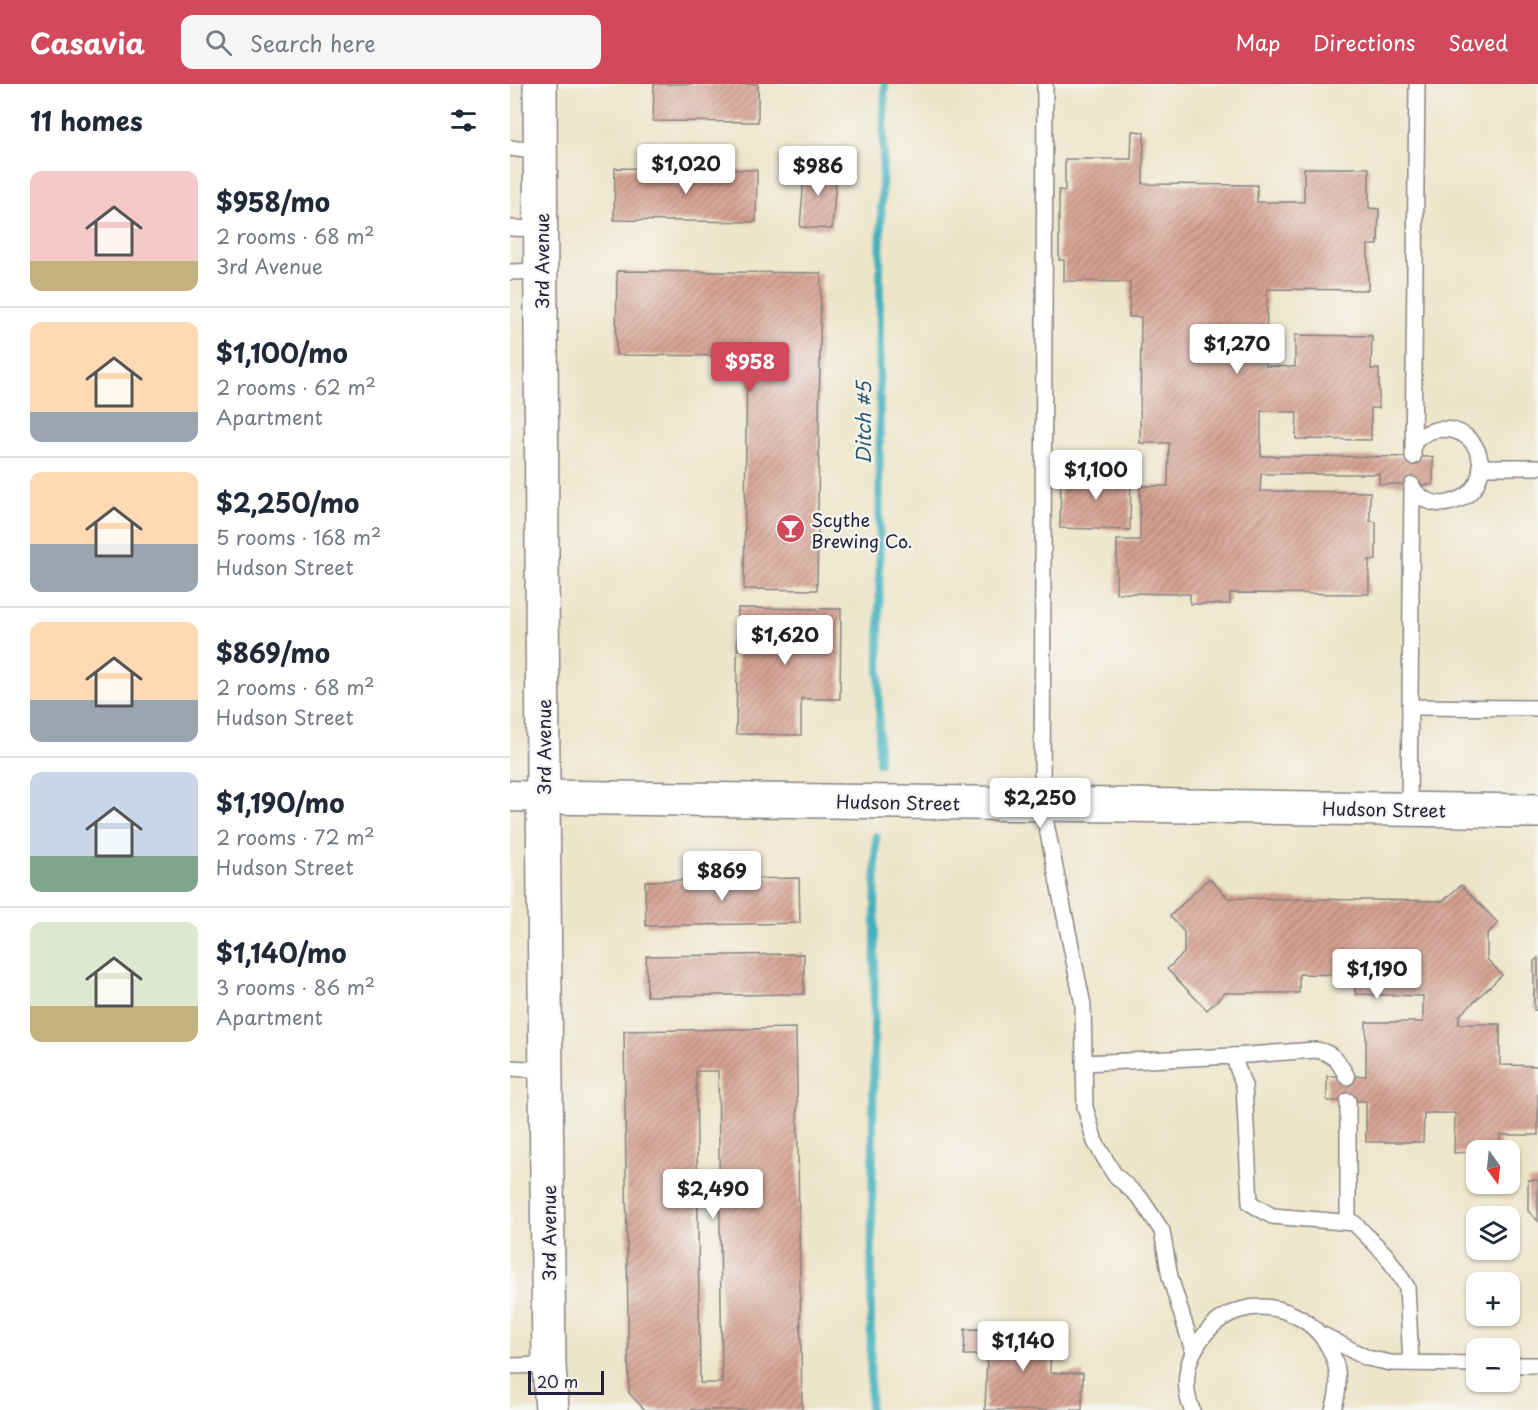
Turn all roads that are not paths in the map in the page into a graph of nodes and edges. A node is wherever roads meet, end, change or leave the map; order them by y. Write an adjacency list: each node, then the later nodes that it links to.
1 (540, 84): 4 (main road, 3rd Avenue)
2 (1045, 84): 13 (lane)
3 (1417, 84): 7 (lane)
4 (525, 150): 5 (main road, 3rd Avenue)
5 (525, 228): 6 (main road, 3rd Avenue)
6 (525, 271): 12 (main road, 3rd Avenue)
7 (1482, 467): 8 (lane); 9 (lane)
8 (1538, 468)
9 (1410, 706): 10 (lane); 14 (lane)
10 (1538, 708)
11 (510, 796): 12 (street, Hudson Street)
12 (543, 797): 13 (main road, Hudson Street); 19 (main road, 3rd Avenue)
13 (1042, 804): 14 (main road, Hudson Street); 17 (lane)
14 (1409, 809): 15 (main road, Hudson Street)
15 (1538, 811)
16 (1233, 1056): 17 (lane); 20 (lane); 22 (lane)
17 (1084, 1063): 24 (lane)
18 (510, 1068): 19 (lane)
19 (546, 1070): 27 (main road, 3rd Avenue)
20 (1347, 1077)
21 (1348, 1101): 22 (lane)
22 (1348, 1222): 25 (lane)
23 (1321, 1334): 24 (lane); 25 (lane); 33 (lane)
24 (1193, 1351): 32 (lane)
25 (1411, 1363): 26 (lane)
26 (1466, 1364)
27 (549, 1365): 30 (lane); 31 (main road, 3rd Avenue)
28 (1520, 1365): 29 (lane)
29 (1538, 1365)
30 (510, 1366)
31 (552, 1410)
32 (1192, 1410)
33 (1333, 1410)

